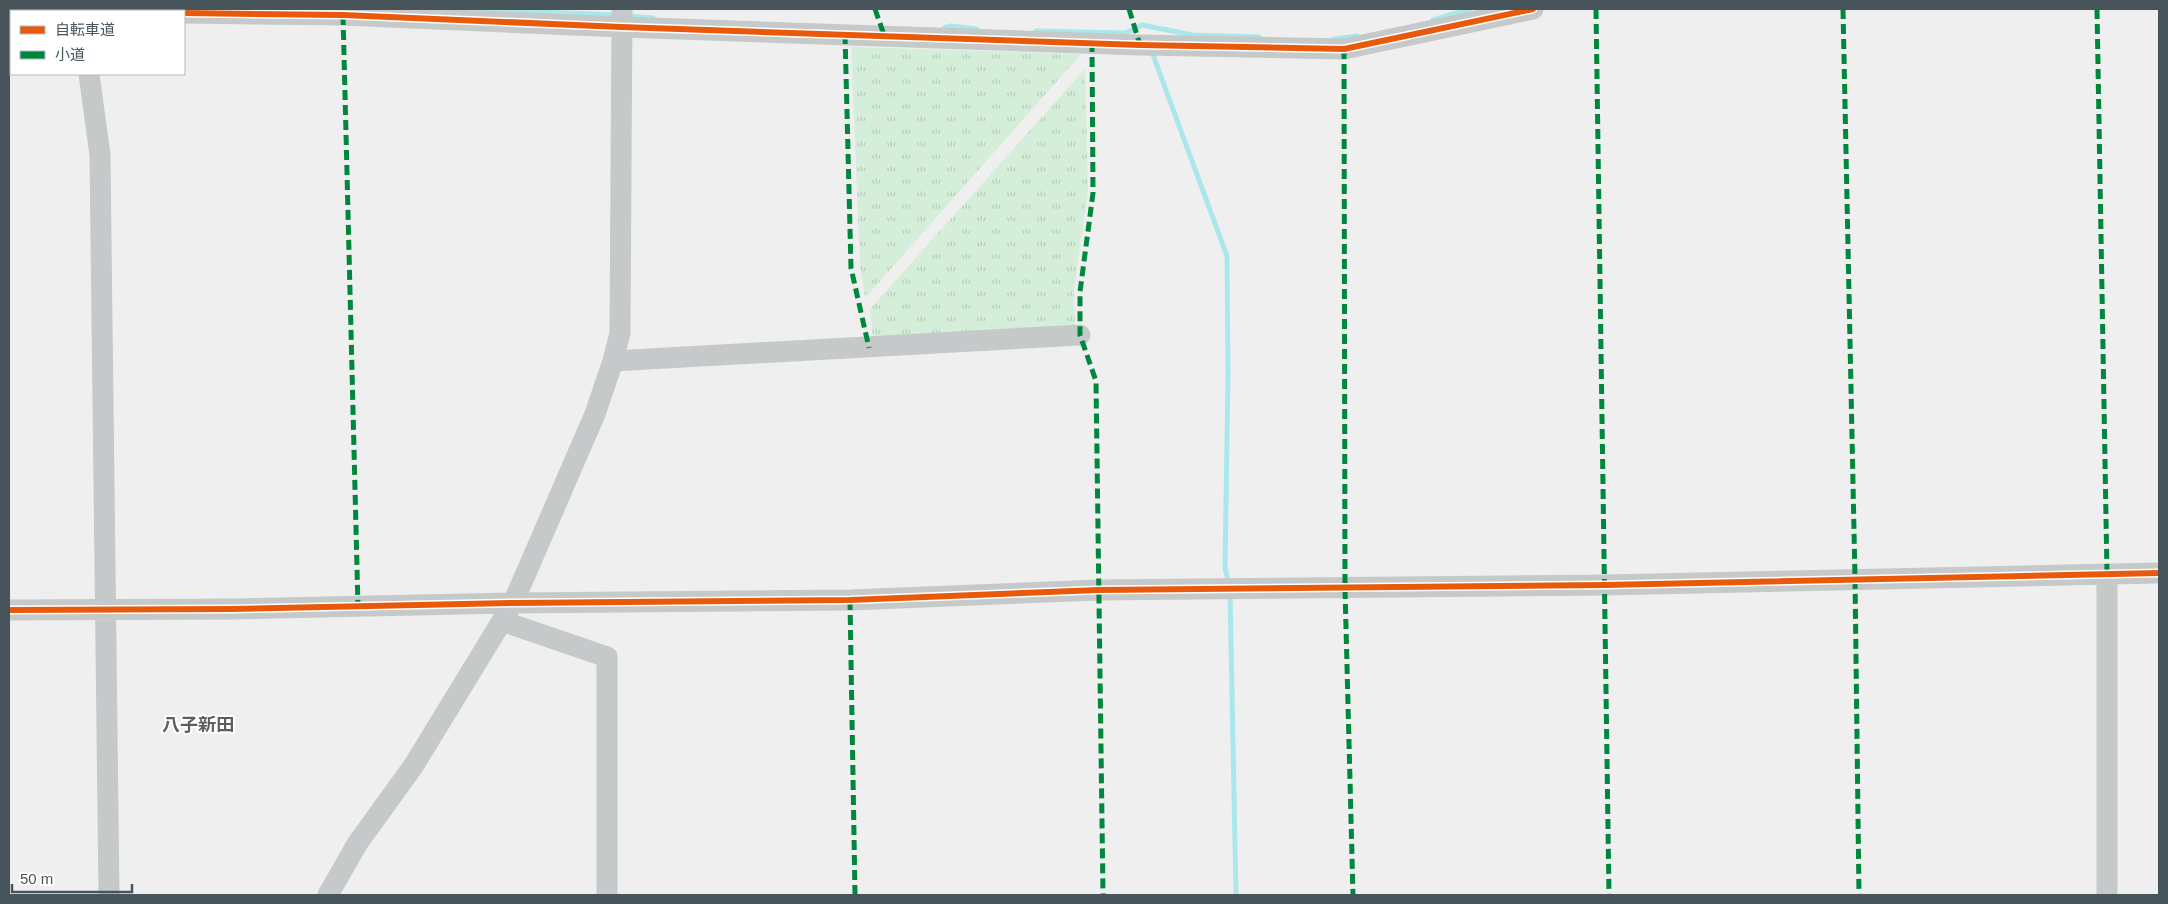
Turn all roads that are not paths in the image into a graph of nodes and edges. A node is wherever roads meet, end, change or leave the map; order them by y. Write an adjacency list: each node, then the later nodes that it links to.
1 (1533, 9): 4 (street)
2 (342, 12): 3 (street); 4 (street)
3 (185, 13)
4 (622, 18): 7 (street)
5 (89, 75): 10 (street)
6 (1080, 335): 7 (street)
7 (613, 361): 12 (street)
8 (2159, 573): 9 (street)
9 (2106, 574): 12 (street); 16 (street)
10 (106, 609): 11 (street); 12 (street); 13 (street)
11 (9, 610)
12 (507, 612): 14 (street); 15 (street)
13 (109, 895)
14 (328, 895)
15 (607, 895)
16 (2107, 895)

